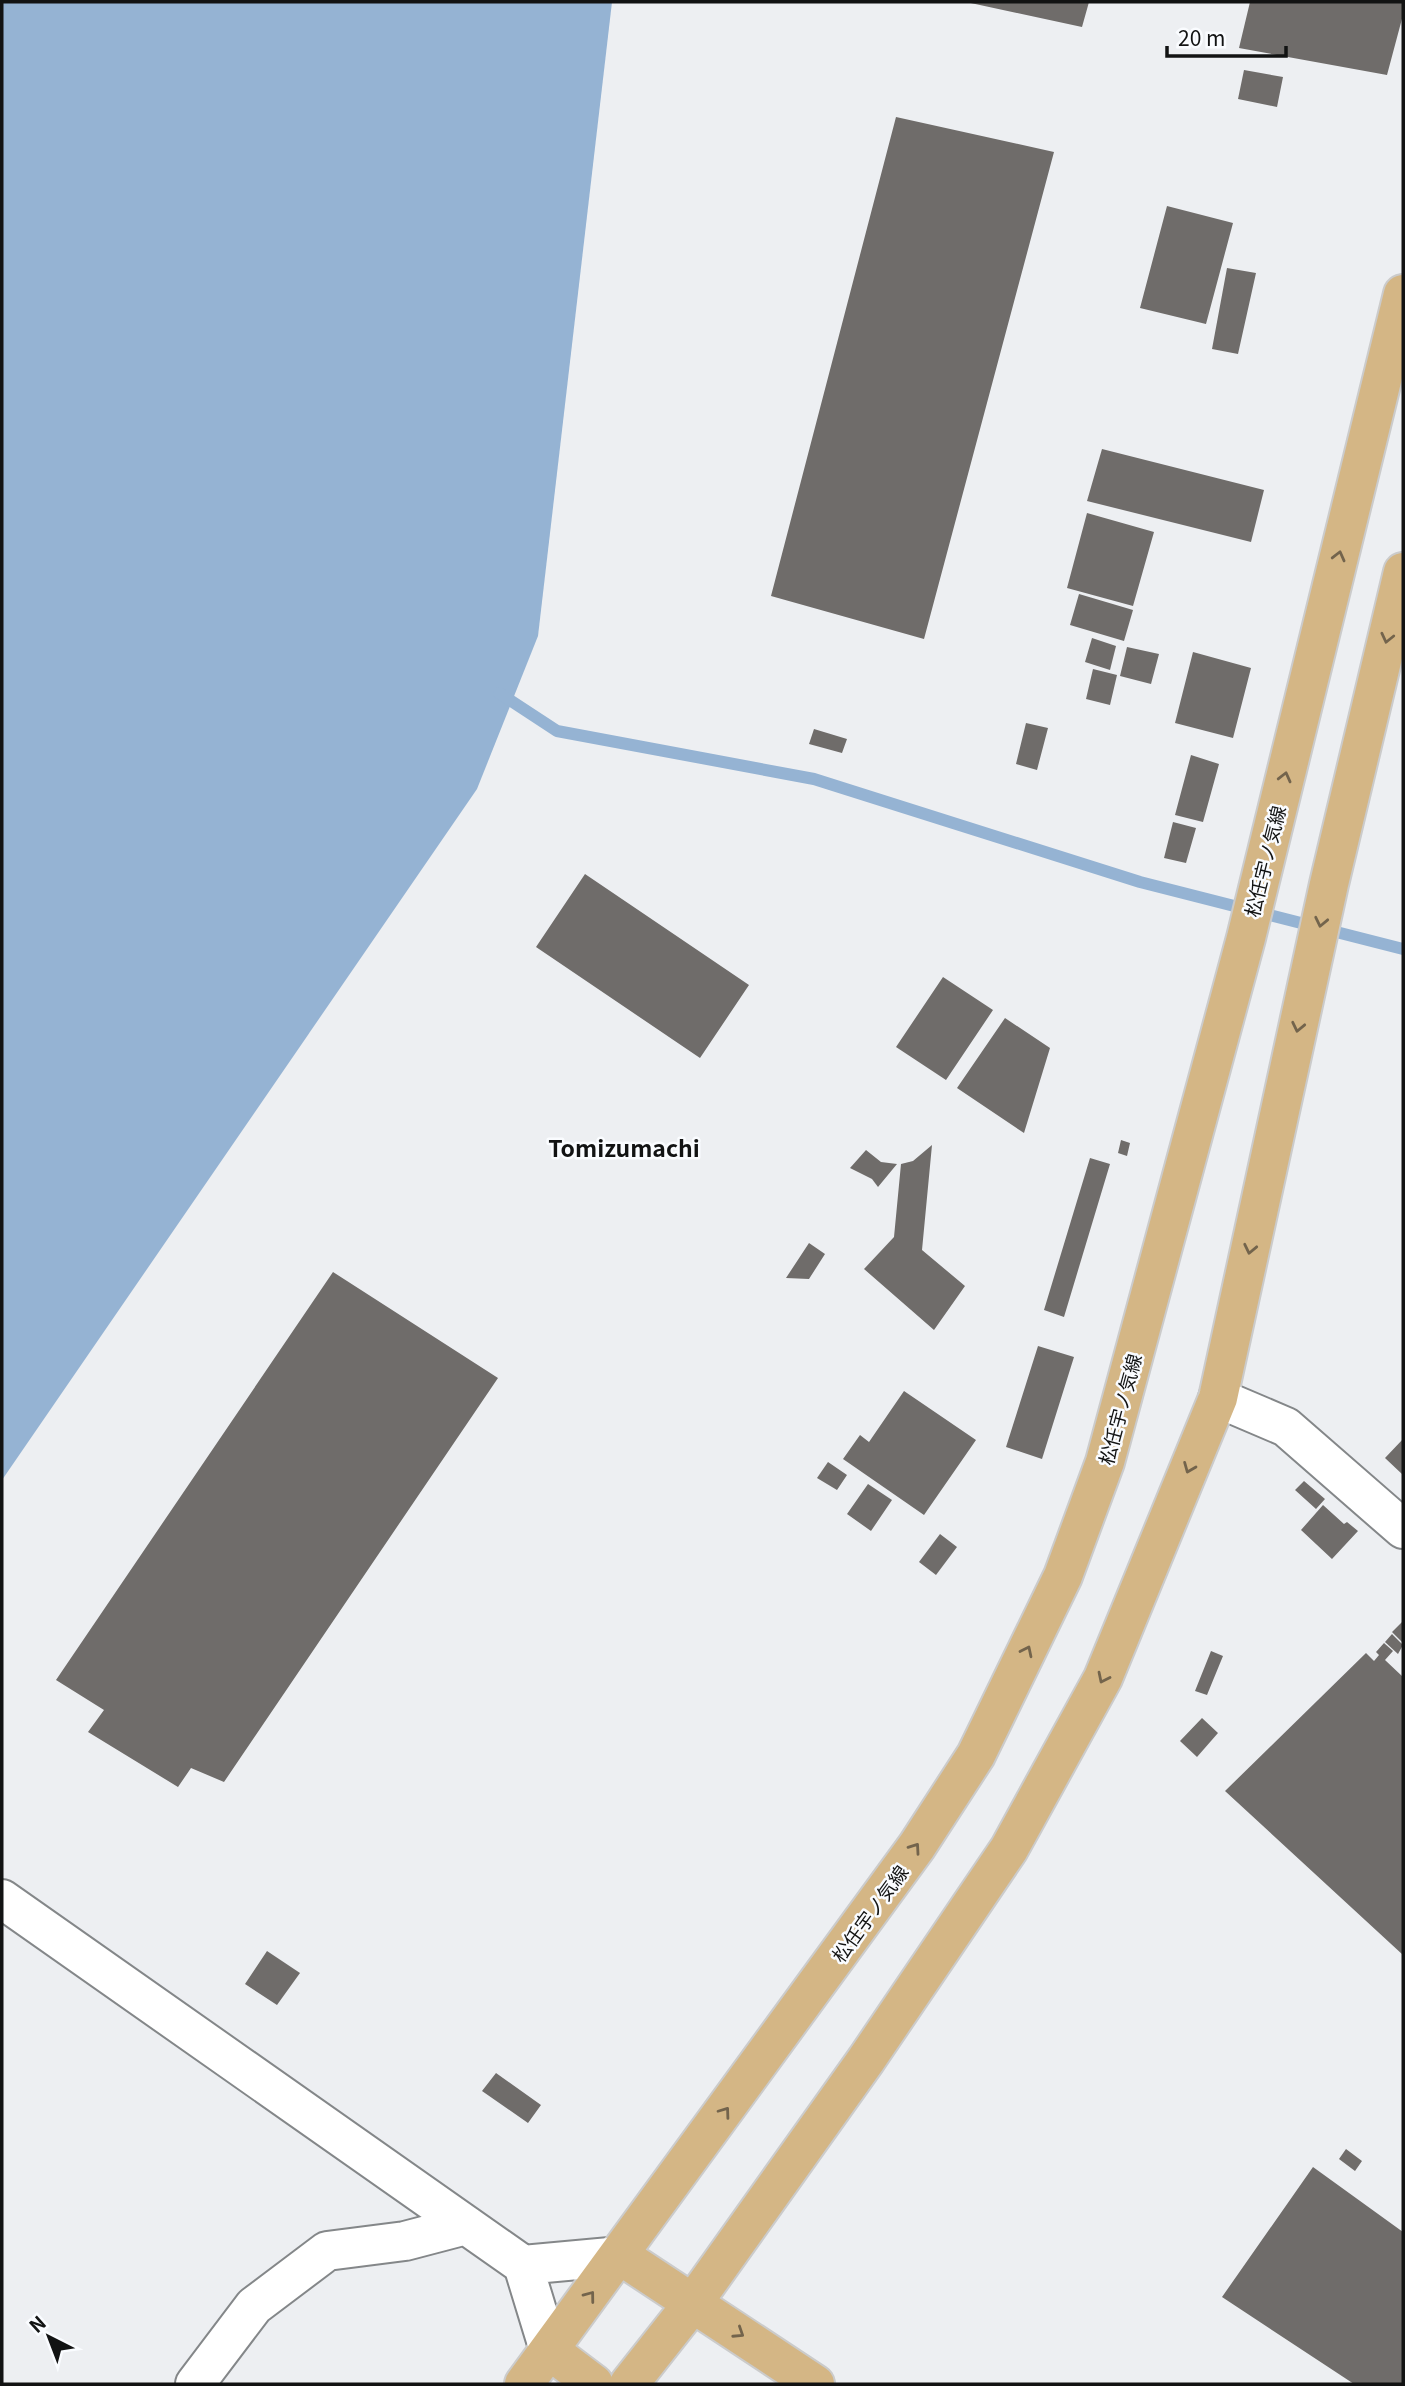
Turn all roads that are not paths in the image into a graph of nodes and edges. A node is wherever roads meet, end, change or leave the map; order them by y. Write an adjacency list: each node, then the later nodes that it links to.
1 (1403, 294): 7 (main road, 松任宇ノ気線, one-way to 1)
2 (1403, 572): 3 (main road, one-way to 3)
3 (1218, 1398): 4 (street); 9 (main road, one-way to 9)
4 (1403, 1529)
5 (2, 1899): 6 (street)
6 (466, 2225): 8 (street); 11 (street)
7 (621, 2256): 8 (street); 9 (main road); 10 (main road, 松任宇ノ気線, one-way to 7)
8 (523, 2265): 10 (street)
9 (693, 2303): 14 (main road); 15 (main road, one-way to 15)
10 (549, 2350): 12 (main road, 松任宇ノ気線); 13 (main road)
11 (195, 2384)
12 (524, 2384)
13 (594, 2384)
14 (629, 2384)
15 (815, 2384)

